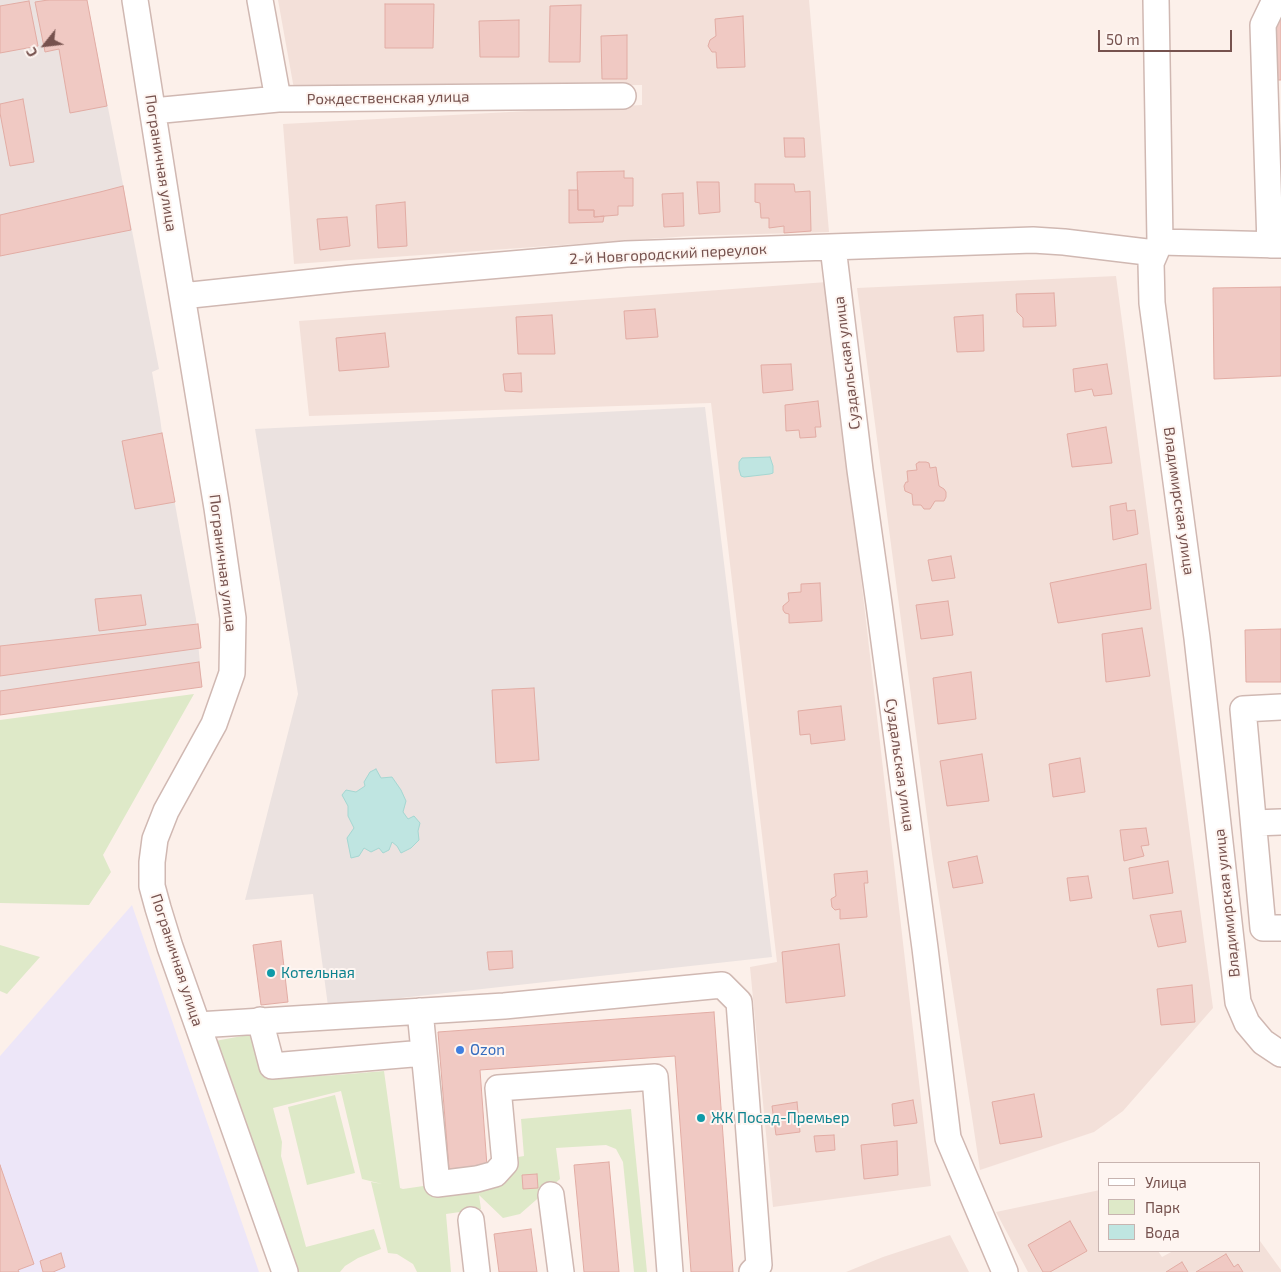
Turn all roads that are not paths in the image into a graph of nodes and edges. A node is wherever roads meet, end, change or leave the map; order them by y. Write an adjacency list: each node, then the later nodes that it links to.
1 (135, 0): 7 (street, Пограничная улица)
2 (260, 0): 6 (street)
3 (1156, 0): 10 (street, Владимирская улица)
4 (1275, 0): 8 (street)
5 (623, 96): 6 (street, Рождественская улица)
6 (278, 99): 7 (street, Рождественская улица)
7 (153, 111): 11 (street, Пограничная улица)
8 (1276, 245): 10 (street, 2-й Новгородский переулок)
9 (833, 247): 10 (street, 2-й Новгородский переулок); 11 (street, 2-й Новгородский переулок); 28 (street, Суздальская улица)
10 (1158, 248): 20 (street, Владимирская улица)
11 (182, 296): 18 (street, Пограничная улица)
12 (1281, 707): 13 (street)
13 (1254, 822): 14 (street); 15 (street)
14 (1281, 822)
15 (1281, 928)
16 (420, 1011): 17 (street); 19 (street); 27 (street)
17 (260, 1020): 18 (street); 19 (street)
18 (198, 1025): 23 (street, Пограничная улица)
19 (424, 1053): 26 (street)
20 (1281, 1054)
21 (551, 1195): 25 (street)
22 (471, 1220): 24 (street)
23 (285, 1272)
24 (477, 1272)
25 (561, 1272)
26 (670, 1272)
27 (752, 1272)
28 (1005, 1272)

